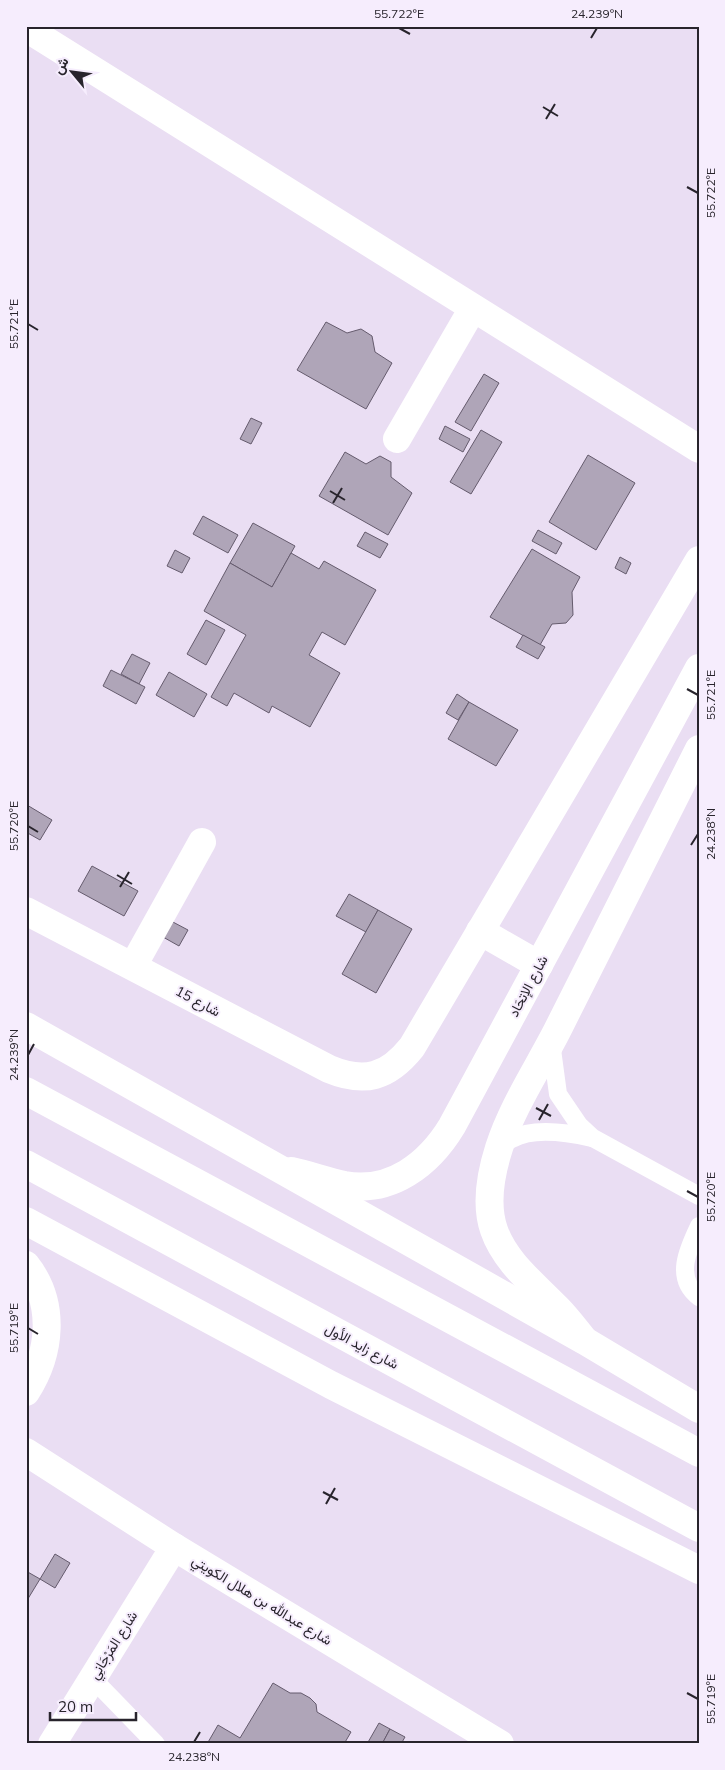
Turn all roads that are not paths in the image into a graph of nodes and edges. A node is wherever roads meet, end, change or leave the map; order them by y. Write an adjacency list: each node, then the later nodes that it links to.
1 (26, 28): 2 (street)
2 (473, 308): 3 (street); 4 (street)
3 (397, 439)
4 (699, 449)
5 (699, 560): 10 (street)
6 (699, 668): 11 (street, شارع الإتحَاد)
7 (699, 749): 14 (street)
8 (202, 842): 12 (street)
9 (26, 911): 12 (street, شارع 15)
10 (480, 931): 11 (street); 12 (street, شارع 15)
11 (539, 965): 19 (street, شارع الإتحَاد)
12 (132, 966)
13 (26, 1026): 19 (street)
14 (551, 1042): 16 (lane); 17 (street)
15 (26, 1091): 29 (street)
16 (593, 1138): 17 (lane); 20 (lane)
17 (499, 1148): 25 (street)
18 (26, 1164): 30 (street, شارع زايد الأول)
19 (277, 1167): 25 (street)
20 (699, 1196)
21 (26, 1221): 32 (street)
22 (699, 1226): 24 (lane)
23 (26, 1266): 26 (street)
24 (699, 1298)
25 (585, 1341): 27 (street)
26 (26, 1392)
27 (699, 1409)
28 (26, 1452): 31 (street, شارع عبدالله بن هلال الكويتي)
29 (699, 1453)
30 (699, 1528)
31 (174, 1547): 33 (street, شارع المَرْجَانِي); 36 (street, شارع عبدالله بن هلال الكويتي)
32 (699, 1570)
33 (92, 1678): 34 (street, شارع المَرْجَانِي); 35 (lane)
34 (52, 1744)
35 (156, 1744)
36 (500, 1744)

